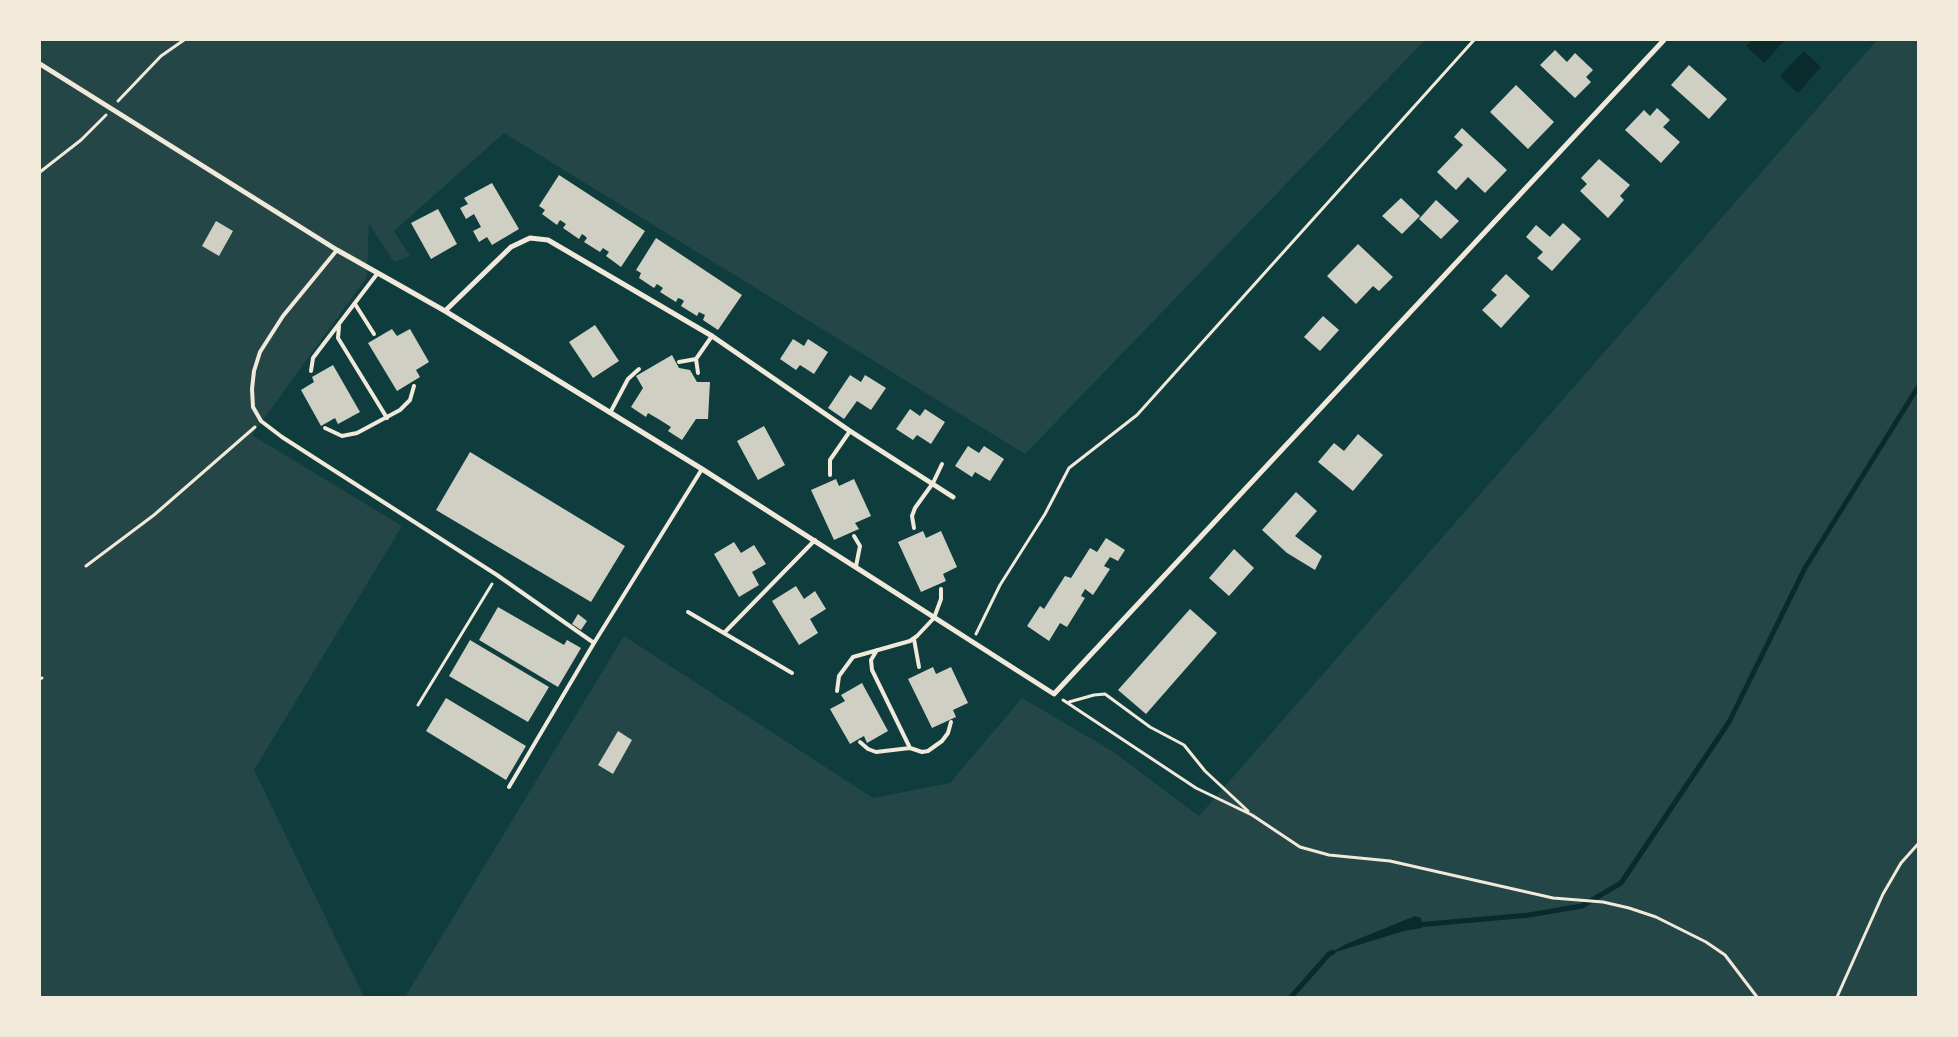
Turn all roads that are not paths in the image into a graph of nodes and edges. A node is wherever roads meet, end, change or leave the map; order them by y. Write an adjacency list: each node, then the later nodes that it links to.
1 (1664, 40): 31 (street)
2 (40, 64): 3 (street)
3 (337, 250): 4 (street); 34 (lane)
4 (377, 274): 5 (lane); 6 (street)
5 (355, 304): 7 (lane); 8 (lane)
6 (444, 311): 9 (street); 16 (street)
7 (339, 325): 13 (lane); 17 (lane)
8 (374, 334)
9 (712, 336): 10 (lane); 19 (street)
10 (696, 359): 11 (lane); 14 (lane)
11 (679, 362)
12 (639, 368): 16 (lane)
13 (311, 371)
14 (698, 373)
15 (414, 386): 17 (lane)
16 (610, 413): 21 (street)
17 (387, 418): 18 (lane)
18 (325, 428)
19 (850, 431): 22 (lane); 23 (street)
20 (942, 464): 23 (lane)
21 (702, 469): 27 (street); 34 (lane)
22 (830, 475)
23 (933, 483): 24 (street); 25 (lane)
24 (954, 497)
25 (914, 528)
26 (854, 536): 28 (lane)
27 (814, 540): 28 (street); 32 (lane)
28 (856, 566): 31 (street)
29 (941, 589): 31 (lane)
30 (688, 612): 32 (lane)
31 (934, 618): 33 (lane)
32 (724, 633): 37 (lane)
33 (914, 639): 35 (lane); 36 (lane)
34 (594, 643): 42 (lane)
35 (877, 650): 38 (lane); 41 (lane)
36 (919, 667)
37 (792, 673)
38 (837, 691)
39 (950, 722): 41 (lane)
40 (860, 742): 41 (lane)
41 (910, 748)
42 (509, 787)

